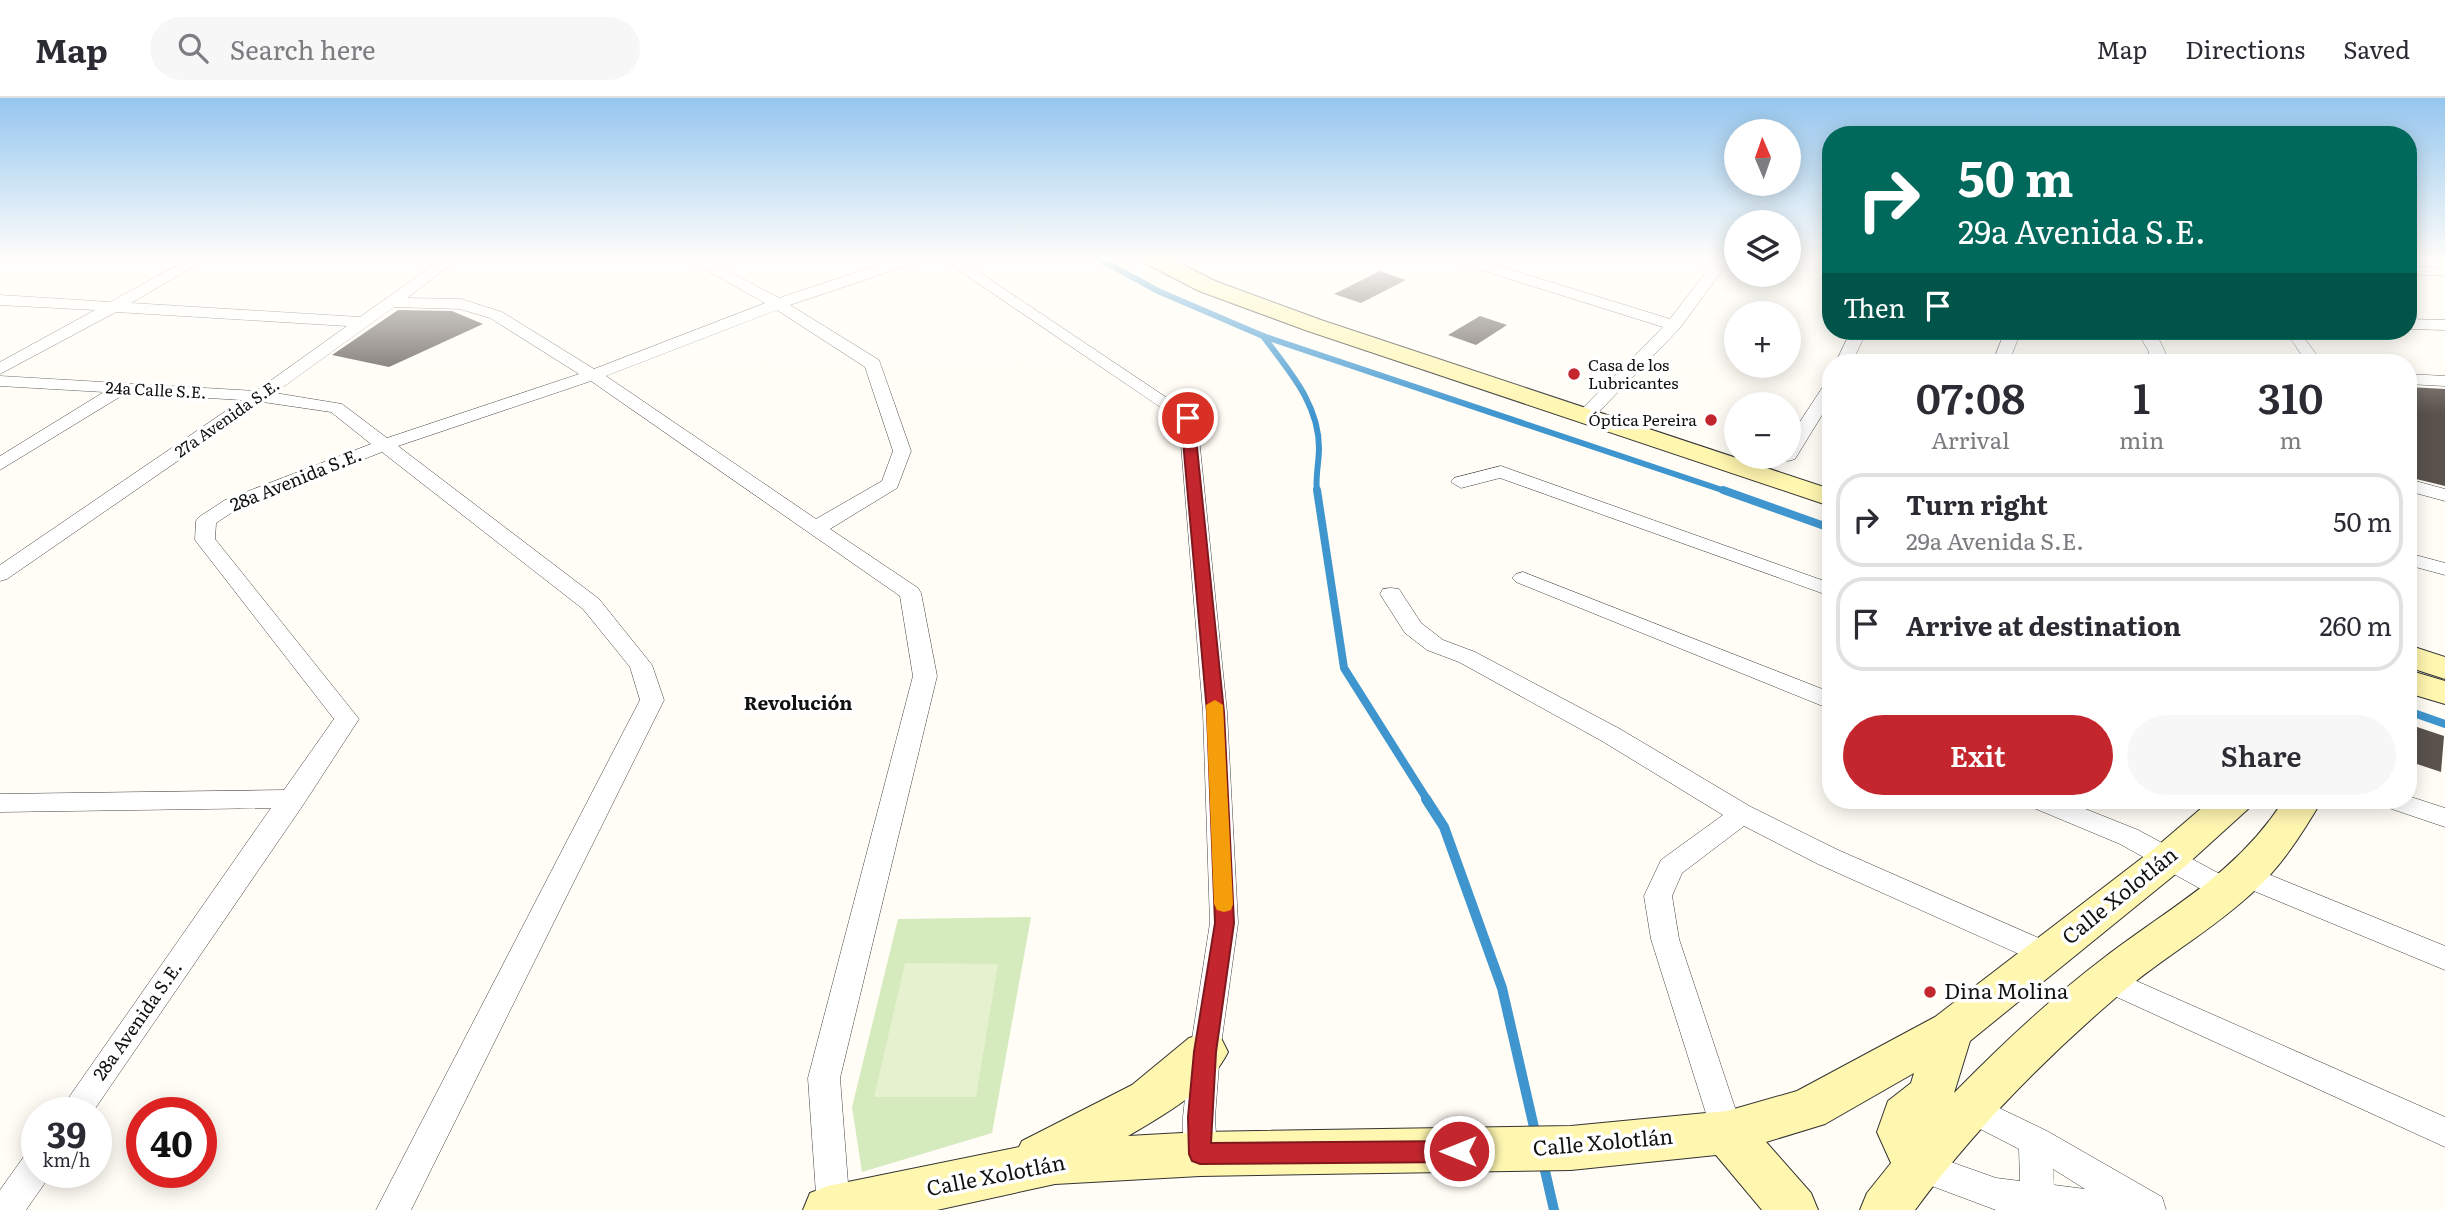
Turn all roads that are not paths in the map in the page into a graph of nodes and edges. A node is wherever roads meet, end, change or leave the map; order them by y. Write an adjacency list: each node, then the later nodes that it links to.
1 (107, 310): 16 (street)
2 (175, 310): 12 (street)
3 (381, 310): 12 (street, 27a Avenida S.E.)
4 (480, 310): 17 (street)
5 (763, 310): 17 (street, 28a Avenida S.E.)
6 (787, 310): 35 (street)
7 (1026, 310): 62 (street)
8 (1272, 310): 24 (street)
9 (1319, 310): 24 (street)
10 (1625, 310): 14 (street)
11 (1686, 310): 14 (street)
12 (363, 322): 22 (street, 27a Avenida S.E.)
13 (2417, 324): 15 (street)
14 (1674, 325): 24 (street)
15 (2445, 326)
16 (0, 369)
17 (593, 375): 26 (street, 28a Avenida S.E.); 35 (street)
18 (2417, 379): 20 (street)
19 (0, 381): 21 (street, 24a Calle S.E.)
20 (2445, 381)
21 (123, 388): 22 (street, 24a Calle S.E.); 28 (street)
22 (260, 396): 26 (street, 24a Calle S.E.); 38 (street, 27a Avenida S.E.)
23 (1822, 405): 25 (street)
24 (1590, 412): 27 (street); 33 (street)
25 (1801, 436)
26 (381, 446): 48 (street, 28a Avenida S.E.); 76 (street, 24a Calle S.E.)
27 (1724, 447)
28 (0, 464)
29 (1801, 466): 30 (street)
30 (1822, 476)
31 (1461, 482): 40 (street)
32 (2417, 487): 34 (street)
33 (1822, 495)
34 (2445, 495)
35 (817, 527): 73 (street)
36 (2417, 561): 37 (street)
37 (2445, 569)
38 (0, 575)
39 (1523, 578): 47 (street)
40 (1822, 587)
41 (1391, 594): 54 (street)
42 (2417, 659): 43 (street)
43 (2445, 668)
44 (2417, 684): 46 (street)
45 (2417, 688): 46 (street)
46 (2445, 693)
47 (1822, 698)
48 (294, 799): 49 (street); 63 (street, 28a Avenida S.E.)
49 (0, 803)
50 (2417, 808): 55 (street)
51 (2060, 809): 56 (street)
52 (2225, 809): 56 (street, Calle Xolotlán)
53 (2298, 809): 57 (street)
54 (1742, 814): 58 (street); 65 (street)
55 (2445, 818)
56 (2169, 858): 57 (street); 58 (street, Calle Xolotlán)
57 (2235, 883): 59 (street); 60 (street)
58 (2047, 954): 61 (street, Calle Xolotlán)
59 (2445, 958)
60 (2107, 980): 64 (street); 66 (street)
61 (1951, 1030): 65 (street, Calle Xolotlán); 69 (street)
62 (1205, 1052): 68 (street); 70 (street)
63 (85, 1097)
64 (1968, 1107): 67 (street); 69 (street)
65 (1727, 1132): 68 (street, Calle Xolotlán); 77 (street)
66 (2445, 1132)
67 (2035, 1141): 72 (street); 74 (street)
68 (1200, 1154): 70 (street, Calle Xolotlán)
69 (1917, 1165): 72 (street); 78 (street)
70 (1013, 1171): 73 (street, Calle Xolotlán)
71 (22, 1188): 75 (street)
72 (2038, 1201): 74 (street)
73 (831, 1209)
74 (2151, 1209)
75 (6, 1210)
76 (393, 1210)
77 (1793, 1210)
78 (1885, 1210)

